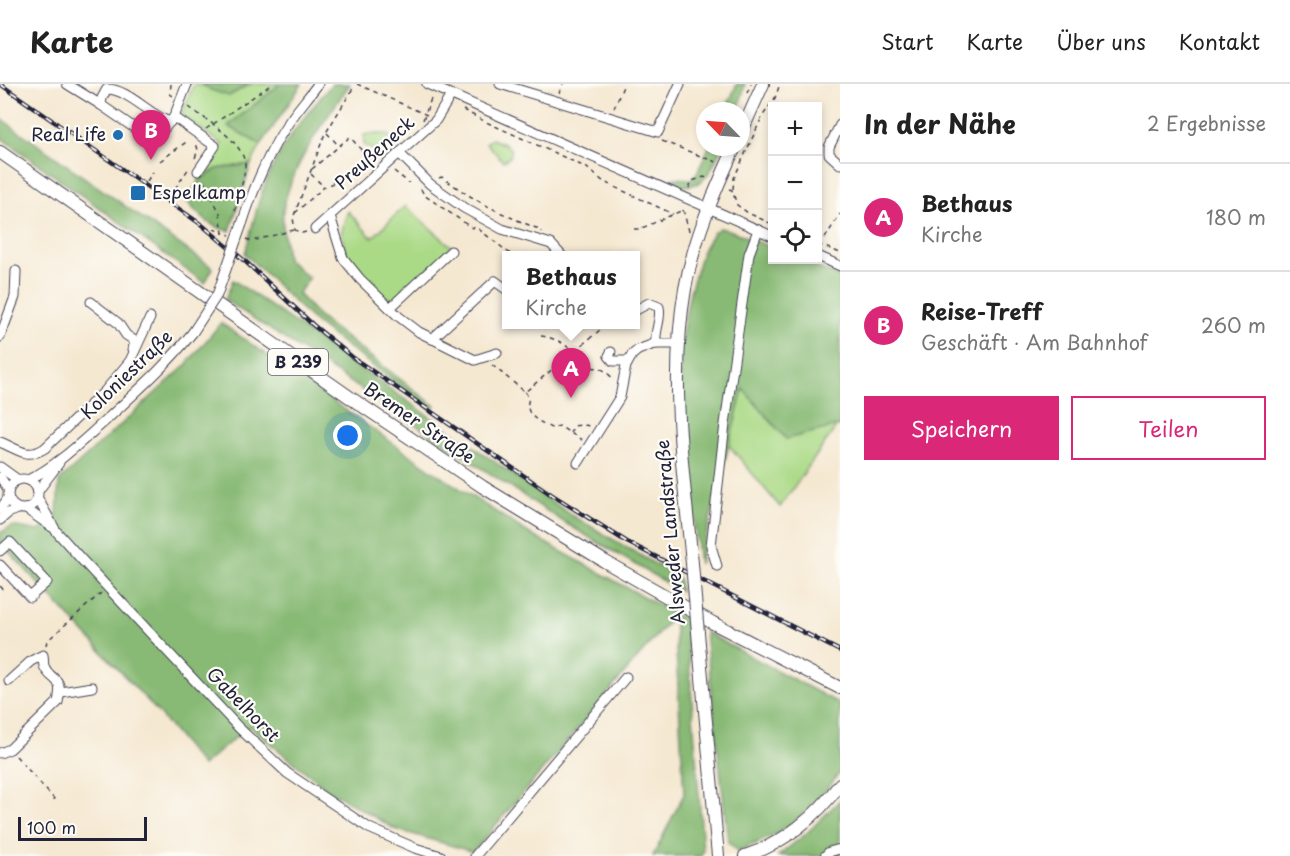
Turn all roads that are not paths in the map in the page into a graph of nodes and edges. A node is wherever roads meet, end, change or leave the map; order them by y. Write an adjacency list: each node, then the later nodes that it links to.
1 (67, 84): 9 (street)
2 (187, 84): 11 (street)
3 (318, 84): 42 (street, Koloniestraße, bridge)
4 (426, 84): 8 (street)
5 (500, 84): 6 (street)
6 (680, 84)
7 (763, 84): 10 (main road)
8 (451, 95): 14 (street, Preußeneck); 18 (street)
9 (102, 105): 11 (street); 11 (street)
10 (750, 113)
11 (172, 119): 17 (street)
12 (840, 124): 16 (street)
13 (0, 152): 59 (main road, Bremer Straße / B 239)
14 (399, 153): 19 (street, Preußeneck); 24 (street)
15 (731, 156): 18 (main road, Alsweder Landstraße)
16 (840, 164)
17 (198, 171)
18 (709, 208): 21 (street); 36 (main road, Alsweder Landstraße)
19 (330, 216): 20 (street, Preußeneck); 30 (street)
20 (315, 229)
21 (758, 230): 22 (street); 55 (street)
22 (768, 234)
23 (451, 251): 30 (street)
24 (558, 251)
25 (822, 258): 26 (street)
26 (840, 266)
27 (16, 271): 33 (street)
28 (502, 286): 34 (street)
29 (91, 302): 39 (street)
30 (390, 308): 34 (street)
31 (640, 308): 35 (street)
32 (150, 318): 39 (street)
33 (0, 337)
34 (432, 339): 38 (street)
35 (656, 344): 36 (street); 40 (street)
36 (678, 344): 67 (main road, Alsweder Landstraße, bridge)
37 (611, 352): 40 (street)
38 (497, 353)
39 (130, 360): 41 (street)
40 (628, 362): 43 (street)
41 (0, 442)
42 (62, 459): 46 (street, Koloniestraße); 48 (street, Koloniestraße)
43 (578, 463)
44 (0, 467): 46 (street)
45 (0, 477): 47 (street)
46 (23, 480): 47 (street); 48 (street)
47 (9, 494): 49 (street); 50 (street)
48 (38, 495): 49 (street); 52 (street, Gabelhorst)
49 (22, 509): 51 (street); 52 (street, Gabelhorst)
50 (0, 510)
51 (0, 520)
52 (56, 531): 65 (street, Gabelhorst)
53 (0, 551): 54 (street)
54 (0, 565)
55 (717, 566)
56 (626, 677): 66 (street)
57 (9, 681): 60 (street)
58 (92, 687): 60 (street)
59 (840, 688)
60 (61, 692): 61 (street)
61 (0, 753)
62 (840, 784): 68 (main road)
63 (840, 792): 69 (main road)
64 (840, 849): 70 (street)
65 (441, 856)
66 (475, 856)
67 (718, 856)
68 (745, 856)
69 (768, 856)
70 (825, 856)

